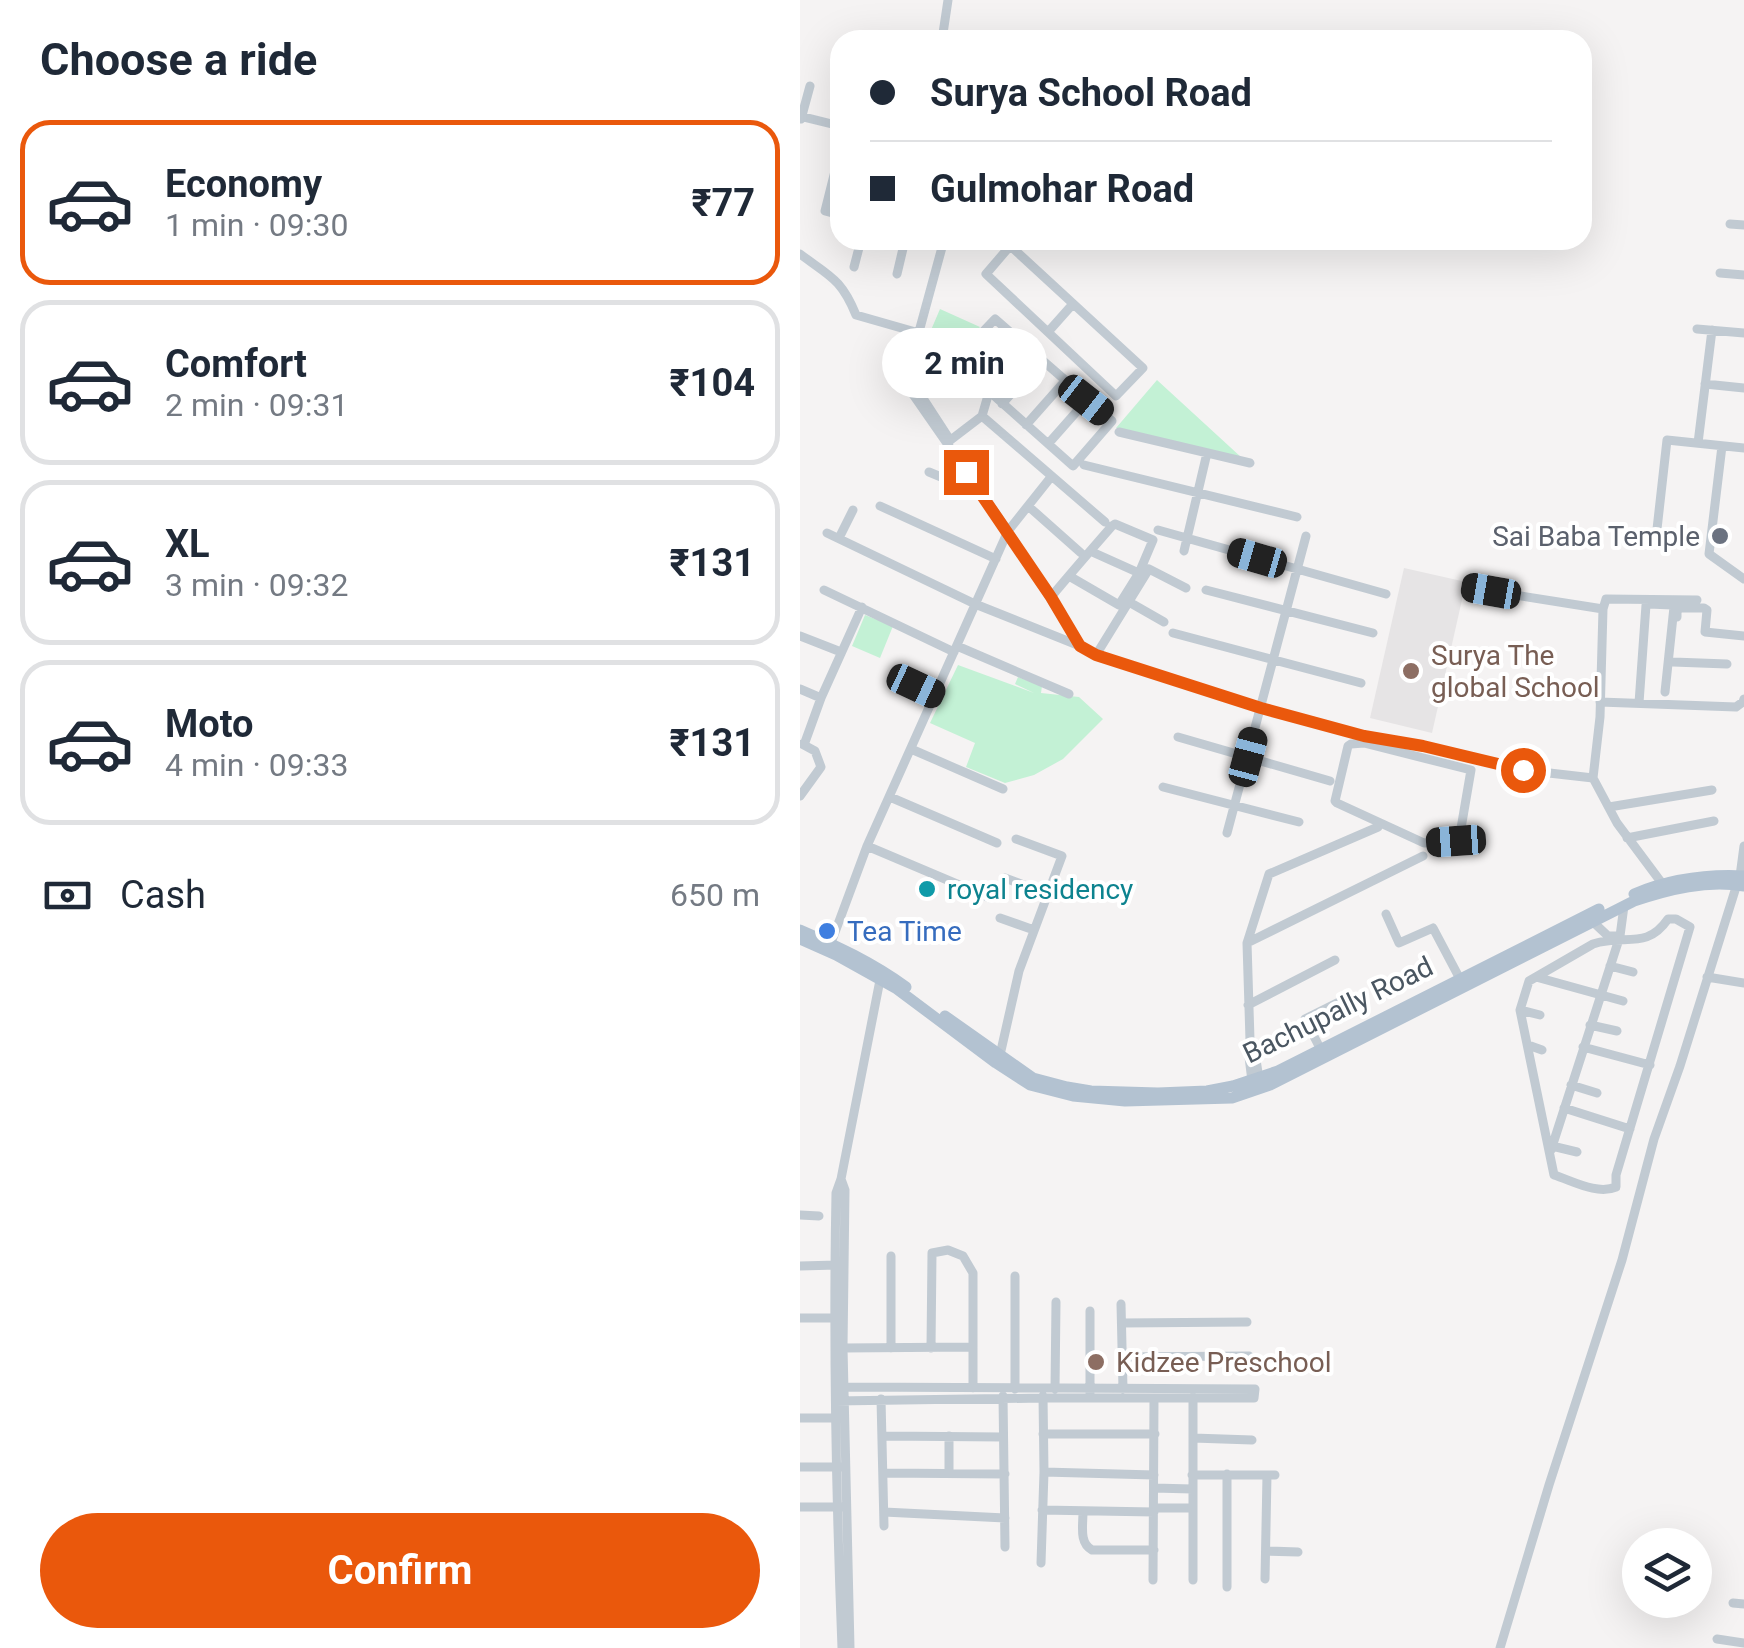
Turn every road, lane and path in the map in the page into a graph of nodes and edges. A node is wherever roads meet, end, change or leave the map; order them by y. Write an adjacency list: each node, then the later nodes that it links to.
1 (948, 0): 2 (street)
2 (944, 30)
3 (810, 86): 4 (street)
4 (800, 118): 5 (street)
5 (830, 124)
6 (1730, 224): 7 (street)
7 (1744, 226)
8 (858, 250): 14 (street)
9 (903, 250): 16 (street)
10 (941, 250): 22 (street)
11 (1002, 250): 21 (street)
12 (1014, 250): 18 (street)
13 (800, 254): 22 (street)
14 (854, 267)
15 (1720, 273): 17 (street)
16 (897, 274)
17 (1744, 275)
18 (1072, 304): 21 (street); 21 (street)
19 (1697, 329): 20 (street)
20 (1712, 330): 23 (street); 28 (street)
21 (1048, 332)
22 (919, 333): 25 (street); 36 (street)
23 (1744, 333)
24 (1019, 341): 25 (street); 26 (street); 29 (street)
25 (951, 358): 29 (street); 36 (street)
26 (1041, 360): 27 (street); 32 (street)
27 (1065, 381): 31 (street); 34 (street)
28 (1705, 384): 30 (street); 37 (street)
29 (985, 388): 32 (street); 33 (street)
30 (1744, 388)
31 (1086, 400): 38 (street); 38 (street)
32 (1002, 404): 34 (street)
33 (982, 416): 36 (street); 45 (street)
34 (1026, 425): 38 (street)
35 (1118, 432): 41 (street)
36 (948, 442): 47 (street)
37 (1698, 443): 39 (street); 59 (street)
38 (1048, 444)
39 (1722, 446): 40 (street); 66 (street)
40 (1744, 448)
41 (1208, 453): 42 (street); 46 (street)
42 (1250, 463)
43 (1084, 466): 46 (street)
44 (929, 472): 47 (street)
45 (1051, 477): 49 (street); 52 (street)
46 (1198, 493): 51 (street); 57 (street)
47 (983, 494): 54 (street)
48 (880, 506): 62 (street)
49 (1028, 506): 54 (street); 61 (street)
50 (854, 510): 58 (street)
51 (1297, 517)
52 (1106, 522)
53 (1158, 530): 57 (street)
54 (1008, 531): 62 (street); 72 (street)
55 (827, 532): 58 (street)
56 (1306, 536): 63 (street)
57 (1188, 537): 60 (street); 63 (street)
58 (840, 538): 75 (street)
59 (1656, 538)
60 (1184, 551)
61 (1086, 552): 64 (street); 64 (street); 65 (street)
62 (996, 558): 75 (street)
63 (1298, 570): 71 (street); 78 (street)
64 (1138, 572): 65 (street)
65 (1069, 576): 72 (street)
66 (1744, 579)
67 (1186, 588): 74 (street)
68 (1471, 588): 77 (street)
69 (824, 590): 76 (street)
70 (1206, 590): 78 (street)
71 (1386, 594)
72 (1051, 597): 84 (street)
73 (1698, 600): 77 (street)
74 (1129, 602): 79 (street); 87 (street)
75 (973, 603): 84 (street); 85 (street)
76 (862, 607): 85 (street); 86 (street)
77 (1603, 609): 99 (street)
78 (1286, 610): 81 (street); 88 (street)
79 (1164, 622)
80 (1172, 633): 88 (street)
81 (1373, 633)
82 (800, 636): 86 (street)
83 (1744, 636): 89 (street)
84 (1080, 646): 87 (street)
85 (955, 649): 95 (street); 96 (street)
86 (841, 652): 97 (street)
87 (1096, 655): 102 (street)
88 (1274, 660): 92 (street); 102 (street)
89 (1673, 662): 90 (street); 101 (street)
90 (1727, 664)
91 (898, 677): 95 (street)
92 (1361, 684)
93 (800, 689): 97 (street)
94 (1664, 692): 100 (street)
95 (935, 694): 107 (street)
96 (1069, 694)
97 (821, 698): 105 (street)
98 (1744, 699): 101 (street)
99 (1600, 702): 100 (street); 112 (street)
100 (1638, 704): 101 (street)
101 (1669, 704)
102 (1261, 708): 104 (street); 109 (street)
103 (1178, 738): 109 (street)
104 (1364, 740): 106 (street); 110 (street); 111 (street)
105 (802, 744): 117 (street)
106 (1423, 746): 108 (street); 110 (street)
107 (911, 749): 115 (street); 118 (street)
108 (1463, 756): 111 (street); 112 (street)
109 (1248, 757): 113 (street); 119 (street)
110 (1420, 758): 111 (street)
111 (1461, 768)
112 (1593, 778): 120 (street)
113 (1330, 781)
114 (1163, 786): 119 (street)
115 (1003, 789)
116 (1712, 790): 120 (street)
117 (800, 796)
118 (890, 796): 127 (street); 128 (street)
119 (1234, 806): 122 (street); 124 (street)
120 (1609, 808): 125 (street)
121 (1714, 820): 125 (street)
122 (1300, 822)
123 (1378, 827): 146 (street)
124 (1227, 832)
125 (1627, 838): 133 (street)
126 (1016, 839): 134 (street)
127 (997, 843)
128 (867, 846): 135 (street); 145 (street)
129 (1744, 846): 132 (street)
130 (1423, 856): 146 (street)
131 (1005, 878): 134 (street)
132 (1741, 880): 133 (main road, Bachupally Road); 136 (main road, Bachupally Road); 151 (street)
133 (1661, 882): 142 (main road, Bachupally Road)
134 (1048, 894): 141 (street)
135 (990, 898)
136 (1624, 906): 139 (main road, Bachupally Road); 143 (street)
137 (1386, 914): 152 (street)
138 (1000, 918): 141 (street)
139 (1592, 921): 142 (main road, Bachupally Road); 143 (street)
140 (800, 930): 145 (main road, Bachupally Road)
141 (1034, 930): 167 (street)
142 (1553, 936): 152 (main road, Bachupally Road); 153 (main road, Bachupally Road)
143 (1620, 938): 148 (street); 150 (street); 168 (street)
144 (800, 939): 153 (main road, Bachupally Road)
145 (831, 943): 167 (main road, Bachupally Road)
146 (1247, 943): 158 (street)
147 (1334, 960): 158 (street)
148 (1610, 966): 149 (street); 155 (street)
149 (1633, 972)
150 (1536, 976): 155 (street); 159 (street)
151 (1707, 977): 154 (street); 251 (street)
152 (1460, 979): 165 (main road, Bachupally Road)
153 (880, 980): 179 (street)
154 (1744, 983)
155 (1600, 995): 156 (street); 161 (street)
156 (1623, 1001)
157 (1339, 1002): 165 (street)
158 (1248, 1005): 169 (street)
159 (1520, 1010): 160 (street); 163 (street)
160 (1540, 1015)
161 (1590, 1024): 162 (street); 164 (street)
162 (1617, 1031)
163 (1528, 1046): 166 (street); 174 (street)
164 (1583, 1047): 168 (street); 170 (street)
165 (1321, 1050): 169 (main road, Bachupally Road)
166 (1542, 1050)
167 (1000, 1055): 169 (main road, Bachupally Road)
168 (1650, 1065): 173 (street)
169 (1256, 1080)
170 (1571, 1085): 171 (street); 172 (street)
171 (1597, 1093)
172 (1564, 1108): 173 (street); 174 (street)
173 (1630, 1129): 174 (street)
174 (1551, 1149): 175 (street)
175 (1576, 1152)
176 (800, 1215): 177 (street)
177 (819, 1216)
178 (891, 1256): 190 (street)
179 (840, 1265): 180 (street); 186 (street)
180 (800, 1266)
181 (1015, 1276): 199 (street)
182 (1056, 1302): 198 (street)
183 (1121, 1304): 188 (street)
184 (1090, 1311): 203 (street)
185 (800, 1315): 186 (street)
186 (838, 1315): 189 (street); 196 (street)
187 (1247, 1322): 188 (street)
188 (1122, 1323): 194 (street)
189 (843, 1348): 190 (street); 196 (street)
190 (891, 1348): 191 (street)
191 (931, 1348): 192 (street); 192 (street)
192 (973, 1348): 197 (street)
193 (1248, 1356): 194 (street)
194 (1122, 1358): 200 (street)
195 (881, 1386): 196 (street); 197 (street); 207 (street)
196 (840, 1387): 208 (street)
197 (974, 1388): 201 (street)
198 (1055, 1388): 202 (street); 203 (street)
199 (1014, 1389): 201 (street); 202 (street)
200 (1123, 1389): 203 (street); 204 (street)
201 (1003, 1393): 202 (street); 207 (street); 215 (street)
202 (1043, 1393): 203 (street); 211 (street)
203 (1090, 1394): 204 (street)
204 (1155, 1394): 205 (street); 212 (street)
205 (1193, 1394): 206 (street); 216 (street)
206 (1254, 1394)
207 (881, 1400): 208 (street); 213 (street)
208 (840, 1402): 210 (street)
209 (800, 1418): 210 (street)
210 (840, 1418): 218 (street)
211 (1043, 1434): 212 (street); 220 (street)
212 (1154, 1434): 226 (street)
213 (883, 1436): 214 (street); 221 (street)
214 (949, 1436): 215 (street); 222 (street)
215 (1003, 1436): 223 (street)
216 (1192, 1438): 217 (street); 224 (street)
217 (1252, 1440)
218 (842, 1467): 219 (street); 229 (street)
219 (800, 1468)
220 (1044, 1472): 226 (street); 232 (street)
221 (884, 1473): 222 (street); 234 (street)
222 (948, 1473): 223 (street)
223 (1004, 1474): 236 (street)
224 (1192, 1474): 225 (street); 228 (street)
225 (1227, 1474): 240 (street); 246 (street)
226 (1154, 1475): 227 (street)
227 (1154, 1488): 228 (street); 233 (street)
228 (1192, 1489): 231 (street)
229 (841, 1506): 230 (street); 249 (street); 250 (street)
230 (800, 1507)
231 (1192, 1508): 233 (street); 245 (street)
232 (1042, 1510): 235 (street); 242 (street)
233 (1154, 1510): 235 (street); 239 (street)
234 (884, 1512): 236 (street); 237 (street)
235 (1083, 1512): 239 (street)
236 (1005, 1518): 238 (street)
237 (884, 1526)
238 (1005, 1547)
239 (1154, 1550): 244 (street)
240 (1266, 1550): 241 (street); 243 (street)
241 (1298, 1552)
242 (1041, 1563)
243 (1265, 1579)
244 (1153, 1580)
245 (1192, 1580)
246 (1227, 1587)
247 (1717, 1639): 248 (street)
248 (1744, 1643)
249 (842, 1648)
250 (850, 1648)
251 (1500, 1648)

